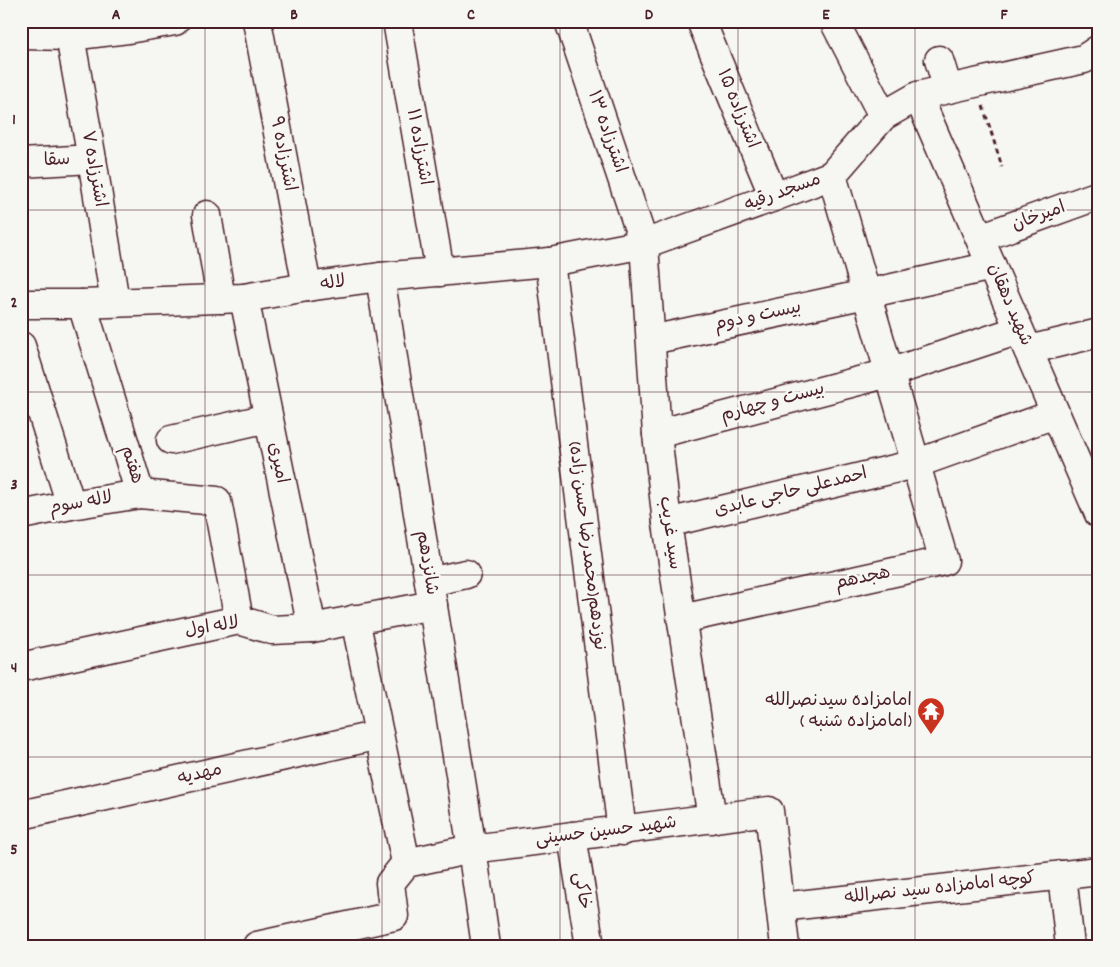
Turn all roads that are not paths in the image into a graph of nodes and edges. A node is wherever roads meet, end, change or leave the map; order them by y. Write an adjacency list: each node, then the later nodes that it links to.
1 (175, 21): 7 (street)
2 (257, 21): 27 (street, اشترزاده ۹)
3 (397, 21): 25 (street, اشترزاده ۱۱)
4 (569, 21): 22 (street, اشترزاده ۱۳)
5 (701, 21): 19 (street, اشترزاده ۱۵)
6 (834, 21): 14 (street)
7 (128, 25): 9 (street)
8 (21, 35): 9 (street)
9 (70, 36): 15 (street, اشترزاده ۷)
10 (1099, 50): 12 (street, مسجد رقیه)
11 (938, 60): 12 (street)
12 (948, 88): 13 (street, مسجد رقیه)
13 (918, 96): 14 (street, مسجد رقیه); 21 (street, شهید دهقان)
14 (883, 116): 17 (street, مسجد رقیه)
15 (92, 159): 16 (street, سقا); 30 (street, اشترزاده ۷)
16 (21, 162)
17 (832, 175): 19 (street, مسجد رقیه); 28 (street)
18 (1099, 196): 21 (street, امیرخان)
19 (774, 197): 22 (street, مسجد رقیه)
20 (207, 215): 29 (street)
21 (980, 238): 24 (street, شهید دهقان)
22 (644, 244): 23 (street, لاله); 34 (street, سید غریب)
23 (550, 262): 25 (street, لاله); 58 (street, نوزدهم(محمدرضا حسن زاده))
24 (992, 266): 28 (street, بیست و دوم); 35 (street, شهید دهقان)
25 (440, 272): 26 (street, لاله)
26 (380, 277): 27 (street, لاله); 49 (street, شانزدهم)
27 (307, 287): 29 (street, لاله)
28 (866, 294): 34 (street, بیست و دوم); 37 (street)
29 (232, 299): 30 (street, لاله); 39 (street, امیری)
30 (115, 302): 32 (street, لاله)
31 (21, 304): 32 (street, لاله)
32 (82, 304): 43 (street, هفتم)
33 (1099, 333): 35 (street, بیست و چهارم)
34 (650, 340): 40 (street, سید غریب)
35 (1023, 340): 37 (street, بیست و چهارم); 38 (street, شهید دهقان)
36 (21, 346): 44 (street)
37 (889, 373): 40 (street, بیست و چهارم); 42 (street)
38 (1056, 414): 42 (street, احمدعلی حاجی عابدی); 45 (street, شهید دهقان)
39 (268, 418): 41 (street); 53 (street, امیری)
40 (657, 434): 47 (street, سید غریب)
41 (171, 440)
42 (915, 464): 47 (street, احمدعلی حاجی عابدی); 51 (street, هجدهم)
43 (140, 494): 44 (street, لاله سوم); 52 (street, هفتم)
44 (71, 504): 46 (street, لاله سوم)
45 (1099, 514)
46 (21, 515)
47 (667, 523): 51 (street, سید غریب)
48 (466, 574): 49 (street, لاله اول)
49 (431, 593): 50 (street, لاله اول); 60 (street, شانزدهم)
50 (355, 619): 53 (street, لاله اول); 55 (street)
51 (682, 619): 57 (street, سید غریب)
52 (239, 620): 53 (street, لاله اول); 54 (street, لاله اول)
53 (312, 628)
54 (21, 667)
55 (379, 736): 56 (street, مهدیه); 61 (street)
56 (21, 815)
57 (712, 819): 58 (street, شهید حسین حسینی); 64 (street, شهید حسین حسینی)
58 (622, 830): 59 (street, شهید حسین حسینی)
59 (572, 836): 60 (street, شهید حسین حسینی); 68 (street, خاکی)
60 (472, 849): 61 (street, شهید حسین حسینی); 67 (street, شانزدهم)
61 (406, 862): 65 (street)
62 (1099, 871): 63 (street, کوچه امامزاده سید نصرالله)
63 (1062, 875): 64 (street, کوچه امامزاده سید نصرالله); 70 (street)
64 (781, 906): 69 (street)
65 (339, 937): 66 (street)
66 (257, 946)
67 (486, 946)
68 (590, 946)
69 (785, 946)
70 (1070, 946)

